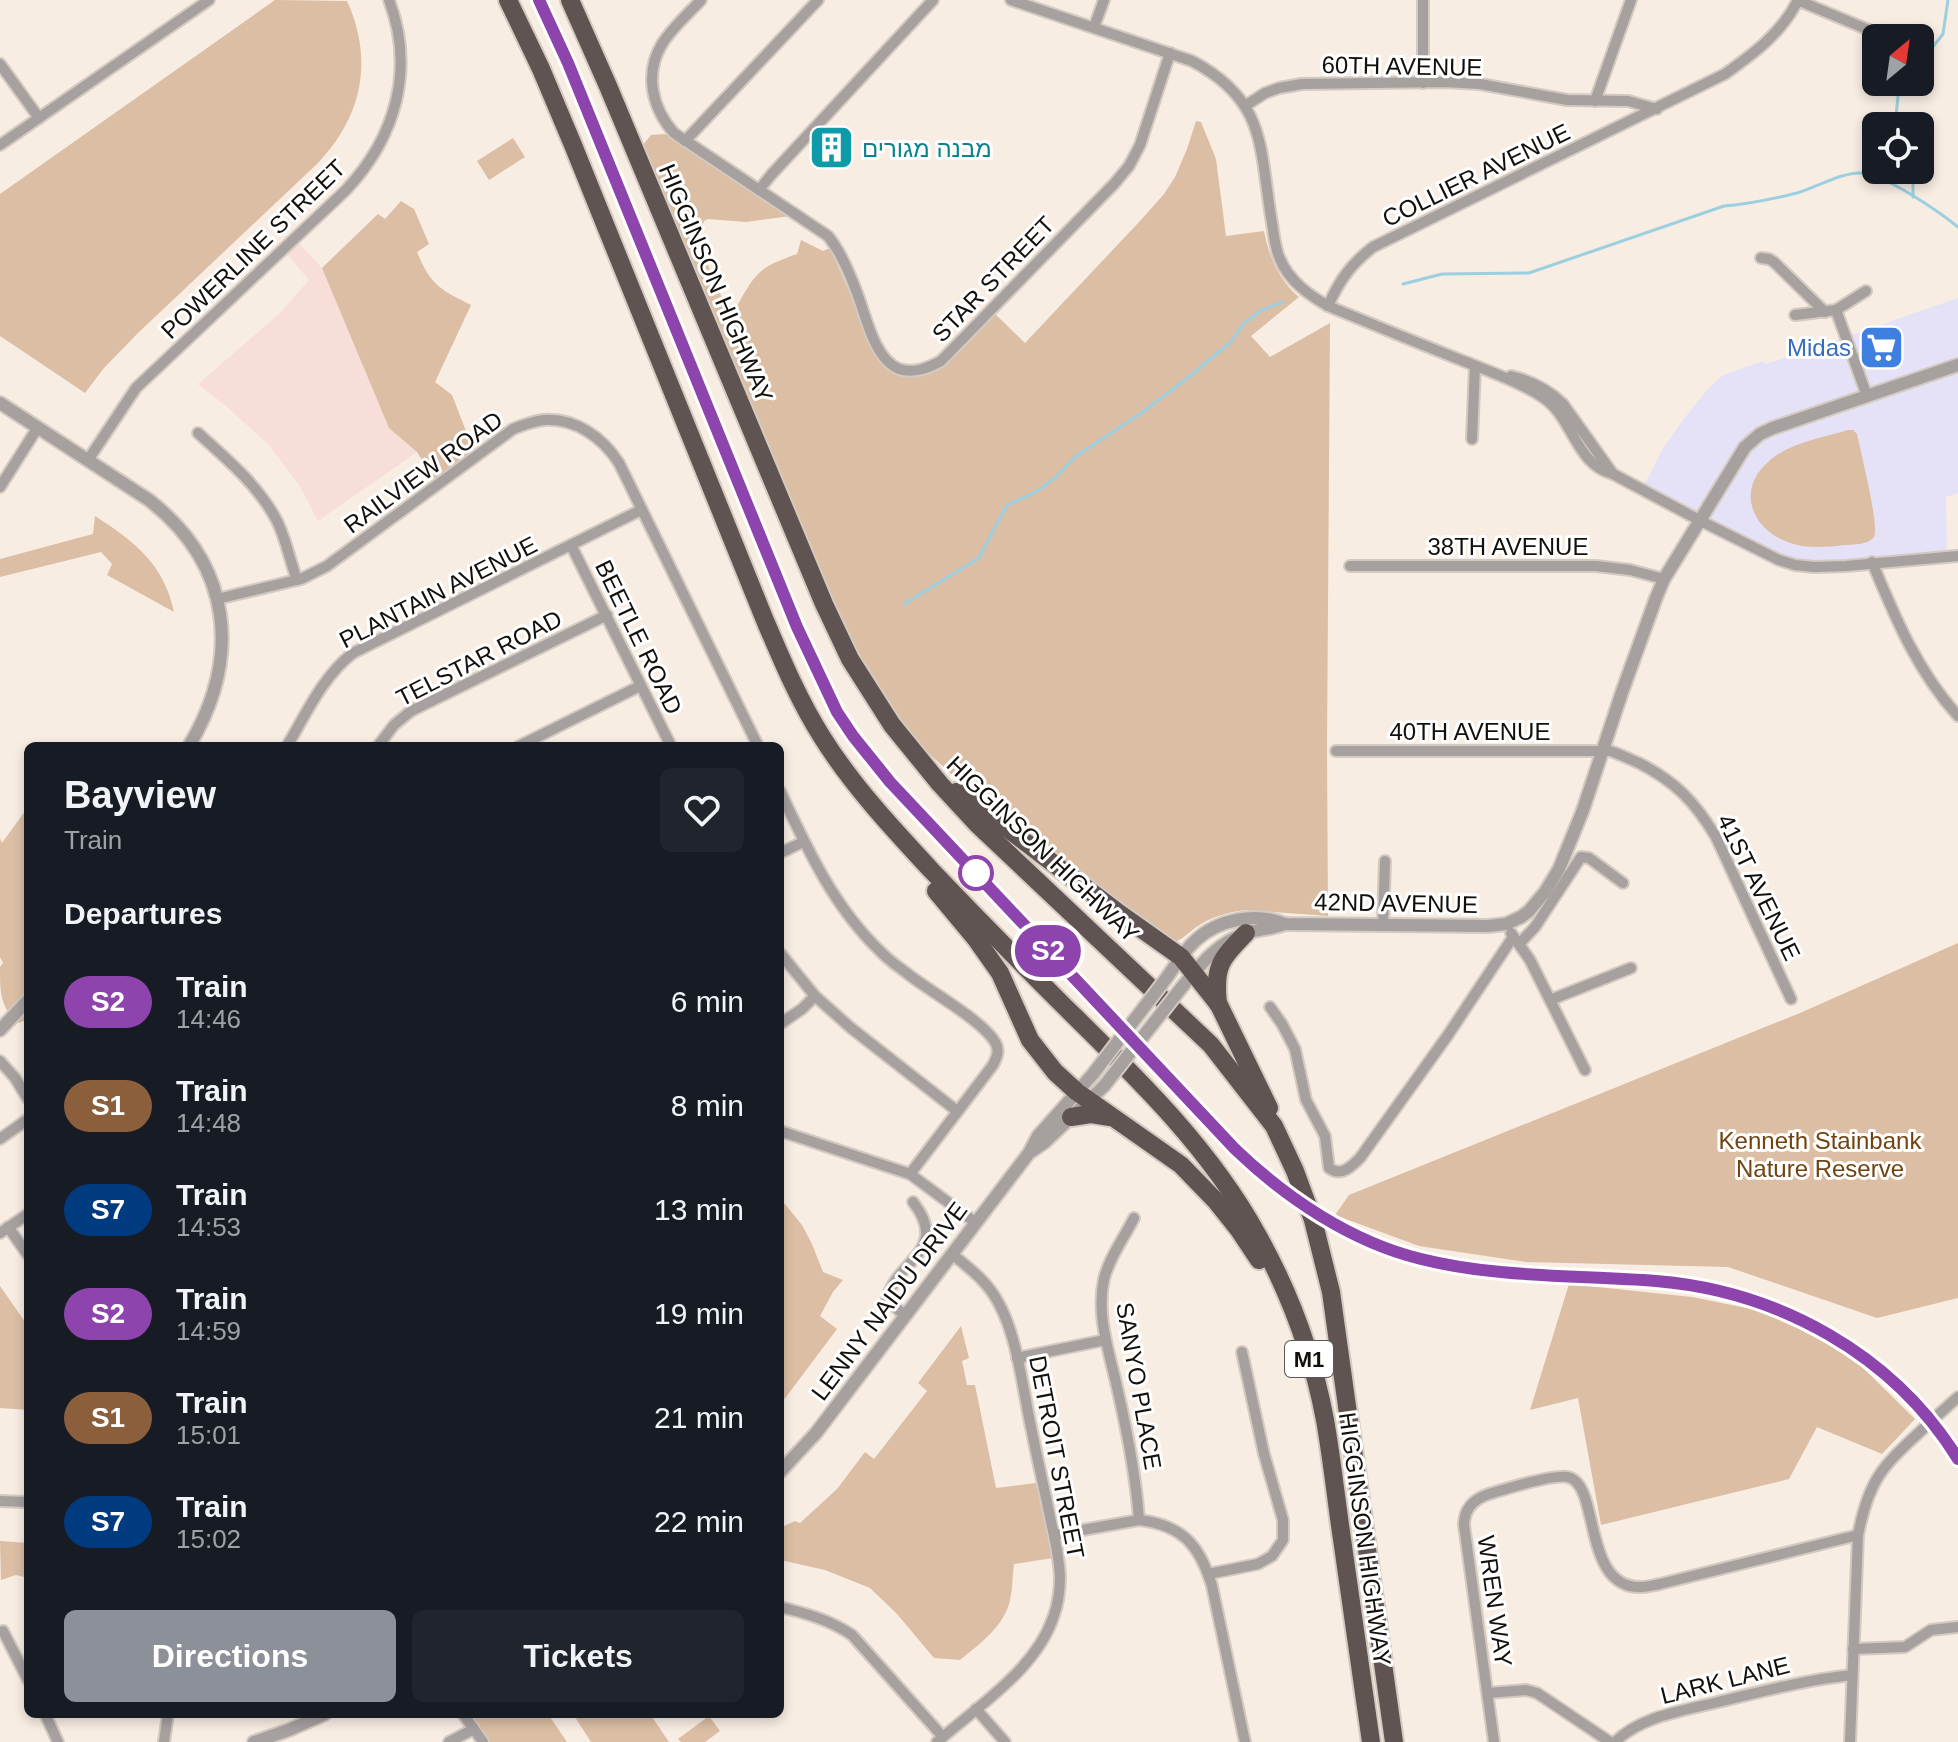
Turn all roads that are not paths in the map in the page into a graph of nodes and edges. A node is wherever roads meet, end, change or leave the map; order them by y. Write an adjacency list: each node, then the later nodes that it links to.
1 (209, 0): 21 (street)
2 (389, 0): 37 (street, POWERLINE STREET)
3 (508, 0): 61 (highway, HIGGINSON HIGHWAY / M1)
4 (570, 0): 59 (highway, HIGGINSON HIGHWAY / M1)
5 (701, 0): 22 (street, STAR STREET)
6 (818, 0): 22 (street)
7 (933, 0): 24 (street)
8 (1104, 0): 13 (street)
9 (1423, 0): 17 (street)
10 (1631, 0): 18 (street)
11 (1798, 0): 14 (street); 20 (street, COLLIER AVENUE)
12 (1017, 1): 13 (street)
13 (1094, 27): 15 (street)
14 (1862, 27)
15 (1170, 53): 19 (street); 24 (street, STAR STREET)
16 (0, 64): 21 (street)
17 (1423, 83): 18 (street, 60TH AVENUE); 19 (street, 60TH AVENUE)
18 (1595, 101): 20 (street, 60TH AVENUE)
19 (1245, 106): 27 (street)
20 (1657, 109): 27 (street, COLLIER AVENUE)
21 (39, 118): 23 (street)
22 (685, 141): 24 (street, STAR STREET)
23 (0, 145)
24 (759, 190)
25 (1761, 258): 28 (street)
26 (1866, 291): 28 (street)
27 (1328, 306): 31 (street)
28 (1830, 311): 29 (street); 32 (street)
29 (1795, 315)
30 (1958, 365): 32 (street)
31 (1475, 366): 36 (street); 40 (street)
32 (1867, 396): 40 (street)
33 (0, 403): 34 (street)
34 (38, 427): 37 (street); 38 (street)
35 (198, 433): 46 (street)
36 (1472, 439)
37 (88, 460): 47 (street)
38 (0, 487)
39 (641, 510): 41 (street, PLANTAIN AVENUE); 46 (street, RAILVIEW ROAD); 56 (street, RAILVIEW ROAD)
40 (1699, 520): 43 (street); 45 (street)
41 (571, 545): 48 (street, BEETLE ROAD); 52 (street, PLANTAIN AVENUE)
42 (1958, 556): 43 (street)
43 (1872, 562): 50 (street)
44 (1350, 566): 45 (street, 38TH AVENUE)
45 (1664, 579): 58 (street)
46 (297, 580): 47 (street, RAILVIEW ROAD)
47 (217, 599): 51 (street)
48 (607, 615): 49 (street, BEETLE ROAD); 53 (street, TELSTAR ROAD)
49 (640, 686): 54 (street); 55 (street, BEETLE ROAD)
50 (1958, 716)
51 (191, 742)
52 (289, 742)
53 (381, 742)
54 (527, 742)
55 (669, 742)
56 (756, 742)
57 (1336, 751): 58 (street, 40TH AVENUE)
58 (1603, 751): 67 (street); 76 (street, 41ST AVENUE)
59 (940, 784): 71 (highway); 91 (highway, HIGGINSON HIGHWAY / M1)
60 (784, 800): 62 (street)
61 (897, 834): 86 (highway); 104 (highway, HIGGINSON HIGHWAY / M1)
62 (803, 842): 63 (street); 87 (street)
63 (784, 851)
64 (1385, 861): 68 (street)
65 (1623, 883): 70 (street)
66 (1266, 924): 68 (street, 42ND AVENUE); 69 (street); 71 (street)
67 (1506, 924): 68 (street, 42ND AVENUE); 70 (street)
68 (1383, 925)
69 (1246, 933): 74 (street); 79 (highway)
70 (1516, 940): 77 (street); 80 (street)
71 (1181, 957): 74 (highway); 86 (street, LENNY NAIDU DRIVE, bridge)
72 (784, 958): 75 (street)
73 (1631, 968): 77 (street)
74 (1194, 972): 79 (highway); 86 (street, LENNY NAIDU DRIVE, bridge)
75 (815, 996): 81 (street); 87 (street)
76 (1791, 999)
77 (1550, 1000): 84 (street)
78 (24, 1004): 82 (street)
79 (1219, 1005): 91 (highway)
80 (1270, 1007)
81 (784, 1022)
82 (0, 1030)
83 (0, 1061): 85 (street)
84 (1585, 1070)
85 (24, 1093)
86 (1083, 1097): 88 (street, LENNY NAIDU DRIVE); 89 (highway); 94 (street, LENNY NAIDU DRIVE)
87 (957, 1111): 95 (street)
88 (1071, 1117): 89 (highway); 94 (street, LENNY NAIDU DRIVE)
89 (1113, 1117): 104 (highway)
90 (24, 1122): 93 (street)
91 (1274, 1126): 138 (highway, HIGGINSON HIGHWAY / M1)
92 (784, 1132): 95 (street)
93 (0, 1139)
94 (1029, 1153): 99 (street, LENNY NAIDU DRIVE)
95 (910, 1174): 99 (street)
96 (913, 1202): 103 (street)
97 (24, 1217): 100 (street)
98 (1134, 1218): 105 (street, SANYO PLACE)
99 (976, 1223): 102 (street, LENNY NAIDU DRIVE)
100 (4, 1230): 101 (street)
101 (24, 1251)
102 (952, 1254): 103 (street, LENNY NAIDU DRIVE); 107 (street, DETROIT STREET)
103 (905, 1316): 109 (street, LENNY NAIDU DRIVE)
104 (1295, 1319): 137 (highway, HIGGINSON HIGHWAY / M1)
105 (1105, 1340): 107 (street); 112 (street, SANYO PLACE)
106 (1242, 1352): 115 (street)
107 (1017, 1358): 113 (street, DETROIT STREET)
108 (1958, 1397): 114 (street, bridge)
109 (784, 1468)
110 (0, 1501): 111 (street)
111 (24, 1502)
112 (1139, 1520): 113 (street); 115 (street)
113 (1054, 1535): 123 (street, DETROIT STREET)
114 (1858, 1535): 119 (street); 122 (street, WREN WAY)
115 (1208, 1574): 136 (street)
116 (784, 1608): 129 (street)
117 (1958, 1627): 119 (street)
118 (3, 1631): 120 (street)
119 (1853, 1649): 121 (street)
120 (24, 1672)
121 (1852, 1675): 140 (street, LARK LANE); 141 (street)
122 (1488, 1693): 139 (street, WREN WAY); 140 (street)
123 (976, 1709): 129 (street, DETROIT STREET); 135 (street)
124 (47, 1718): 130 (street)
125 (167, 1718): 131 (street)
126 (316, 1718): 132 (street)
127 (466, 1718): 128 (street)
128 (474, 1729): 133 (street); 134 (street)
129 (940, 1739)
130 (58, 1742)
131 (164, 1742)
132 (254, 1742)
133 (449, 1742)
134 (483, 1742)
135 (1005, 1742)
136 (1245, 1742)
137 (1371, 1742)
138 (1394, 1742)
139 (1494, 1742)
140 (1612, 1742)
141 (1850, 1742)

